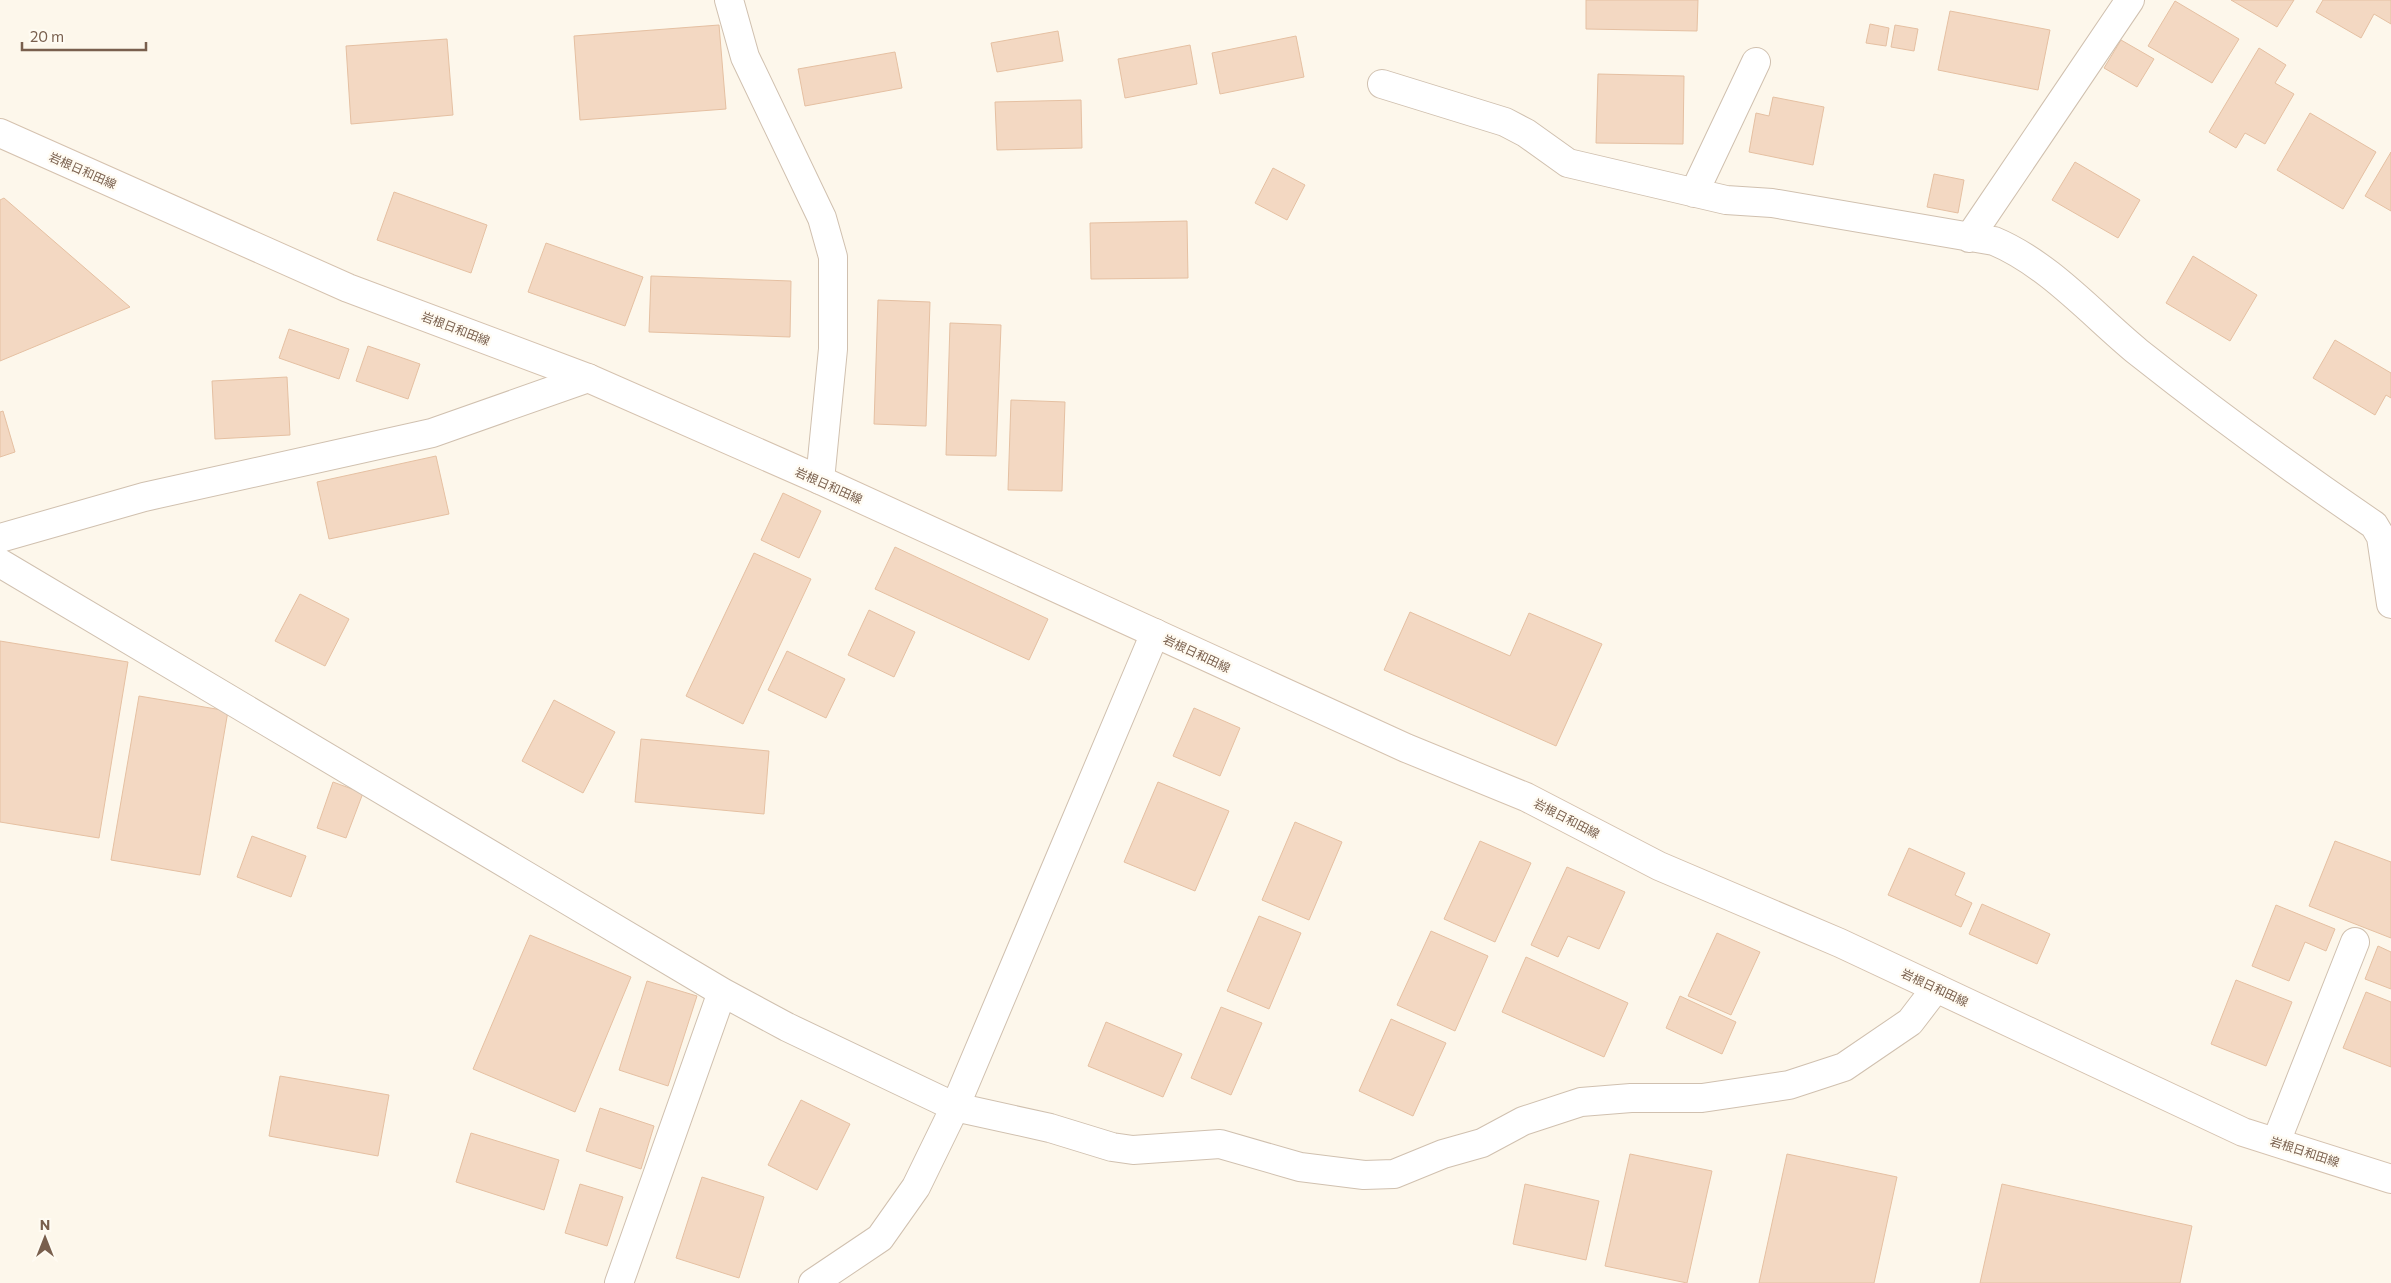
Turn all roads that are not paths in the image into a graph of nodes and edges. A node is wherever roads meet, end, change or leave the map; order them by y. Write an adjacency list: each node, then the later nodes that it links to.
1 (729, 0): 9 (street)
2 (2130, 0): 7 (street)
3 (1756, 62): 6 (street)
4 (1382, 84): 6 (street)
5 (0, 133): 8 (street, 岩根日和田線)
6 (1694, 193): 7 (street)
7 (1969, 238): 12 (street)
8 (588, 378): 9 (street, 岩根日和田線); 10 (street)
9 (820, 480): 13 (street, 岩根日和田線)
10 (0, 538)
11 (0, 563): 16 (street)
12 (2391, 604)
13 (1155, 634): 15 (street, 岩根日和田線); 17 (street)
14 (2355, 942): 18 (street)
15 (1936, 988): 17 (street); 18 (street, 岩根日和田線)
16 (722, 992): 17 (street); 20 (street)
17 (956, 1107): 21 (street)
18 (2276, 1142): 19 (street, 岩根日和田線)
19 (2391, 1179)
20 (619, 1283)
21 (813, 1283)

